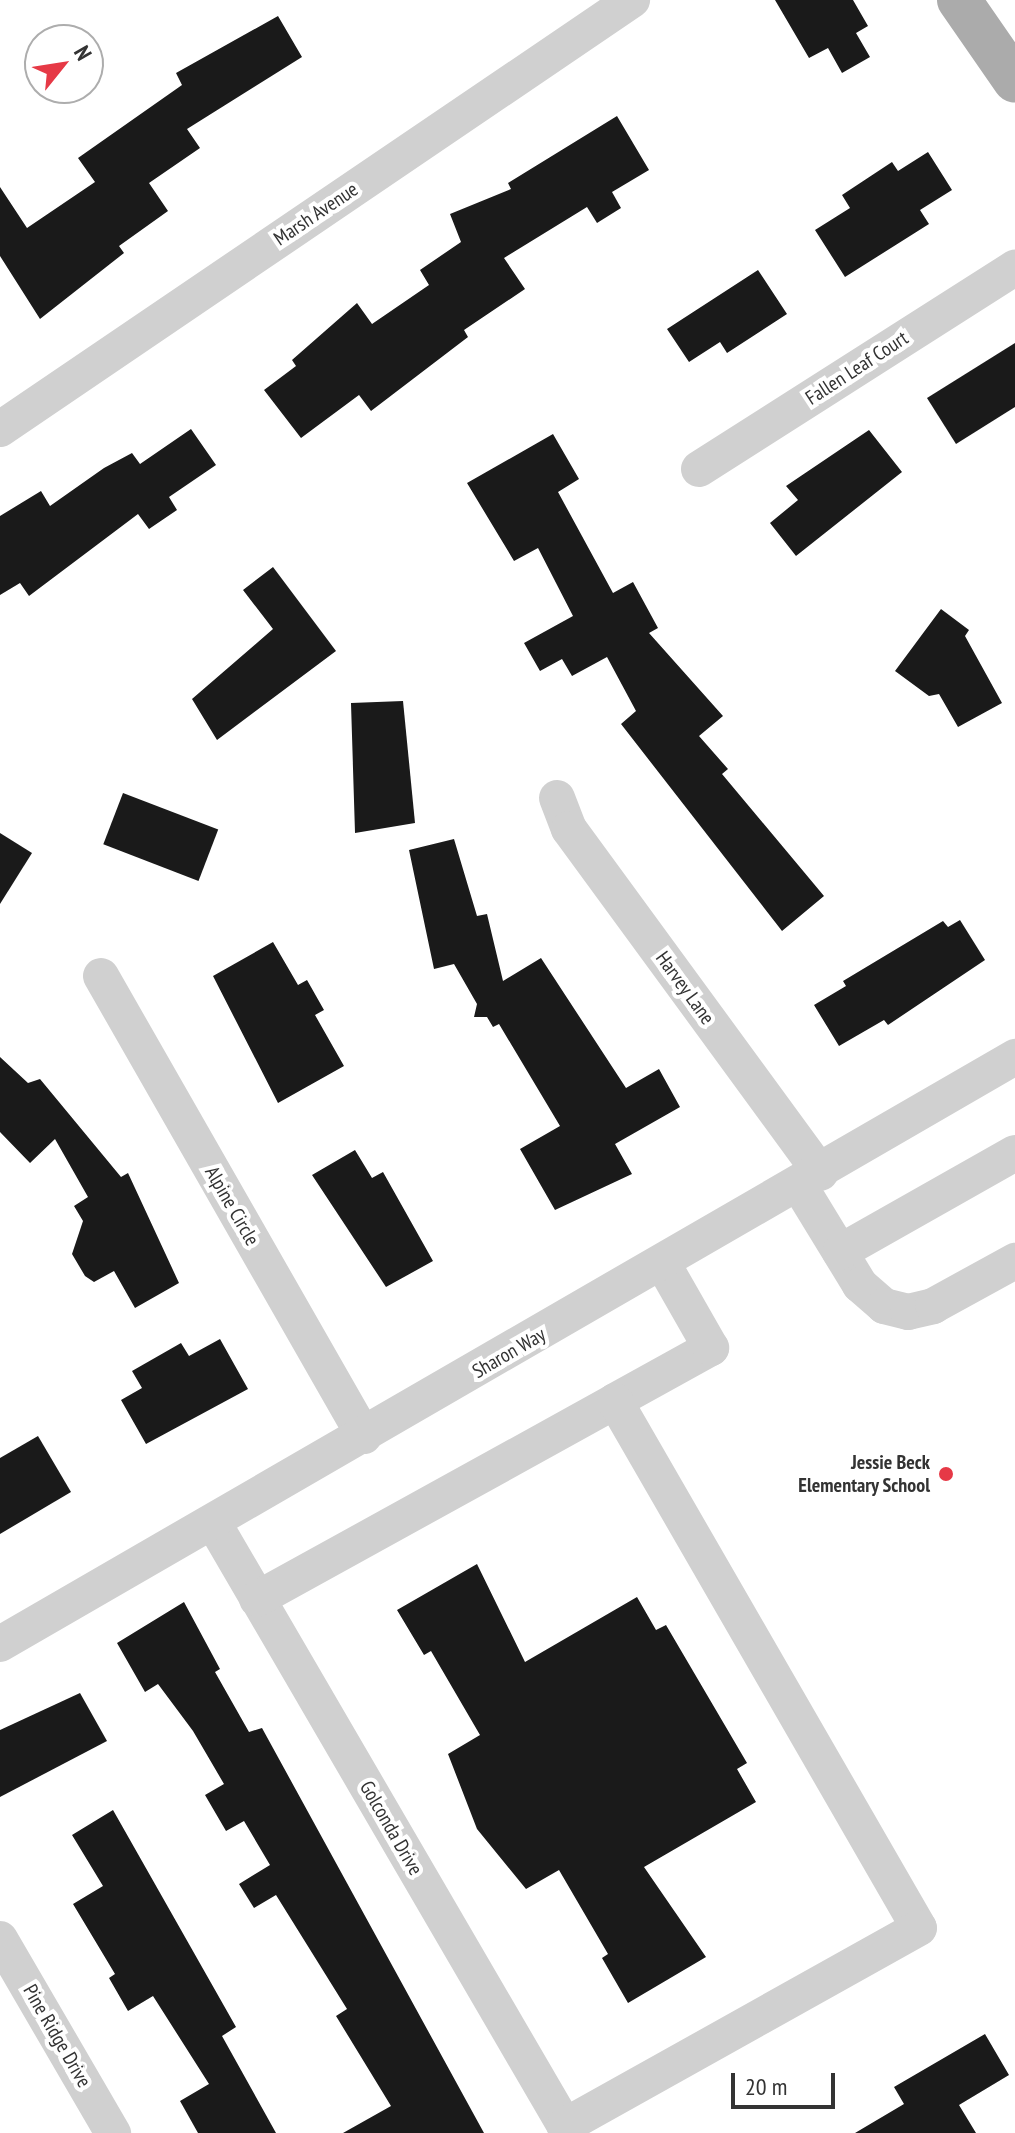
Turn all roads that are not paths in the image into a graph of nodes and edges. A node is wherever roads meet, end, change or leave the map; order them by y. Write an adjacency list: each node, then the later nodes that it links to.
1 (632, 0): 5 (street, Marsh Avenue)
2 (959, 0): 3 (main road)
3 (1015, 81)
4 (1015, 268): 6 (street, Fallen Leaf Court)
5 (0, 429)
6 (699, 469)
7 (557, 798): 11 (street, Harvey Lane)
8 (101, 976): 16 (street, Alpine Circle)
9 (1015, 1057): 11 (street, Sharon Way)
10 (1015, 1153): 12 (street)
11 (810, 1179): 12 (street, Harvey Lane); 14 (street, Sharon Way)
12 (840, 1252): 13 (street, Harvey Lane)
13 (1015, 1261)
14 (663, 1264): 15 (street); 16 (street, Sharon Way)
15 (615, 1401): 18 (street); 21 (street)
16 (364, 1436): 17 (street, Sharon Way)
17 (213, 1522): 18 (street, Golconda Drive); 19 (street, Sharon Way)
18 (257, 1599): 21 (street, Golconda Drive)
19 (0, 1644)
20 (0, 1939): 22 (street, Pine Ridge Drive)
21 (567, 2129)
22 (113, 2133)

